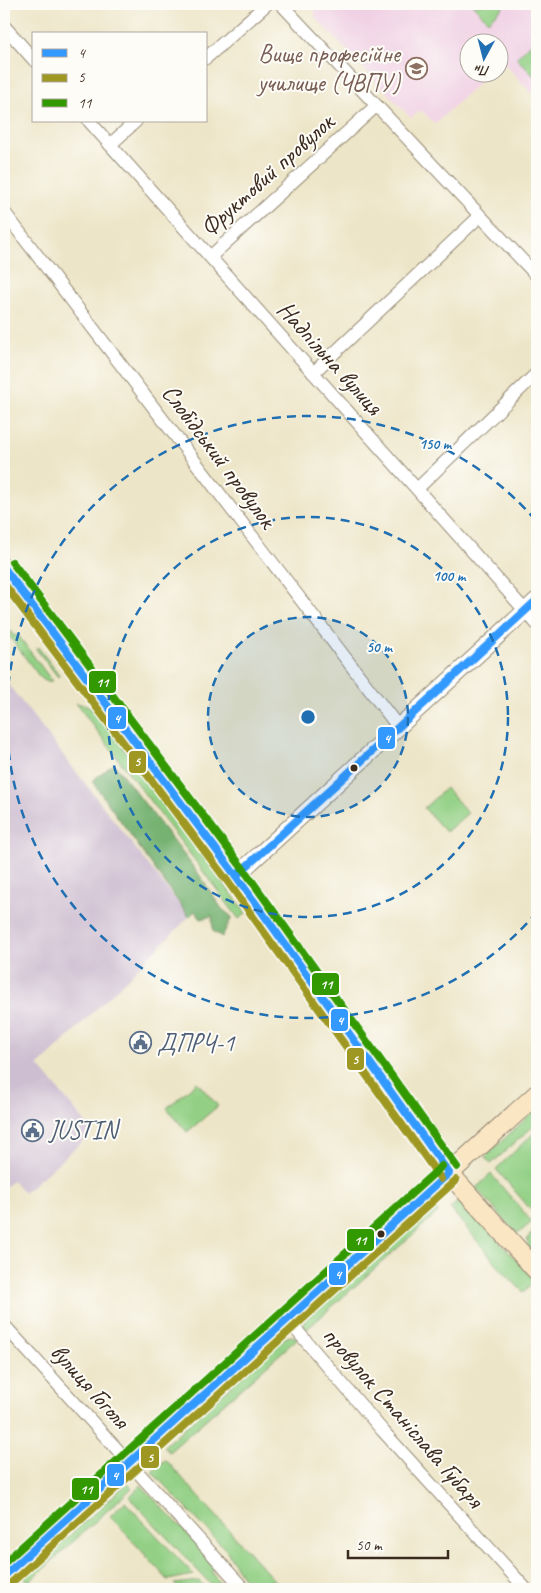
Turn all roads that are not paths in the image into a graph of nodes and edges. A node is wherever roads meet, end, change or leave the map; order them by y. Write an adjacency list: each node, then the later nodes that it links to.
1 (267, 4): 4 (street)
2 (281, 4): 6 (street)
3 (4, 26): 5 (street)
4 (208, 56)
5 (32, 58)
6 (376, 106): 11 (street); 12 (street, Фруктовий провулок)
7 (90, 122): 9 (street, Надпільна вулиця)
8 (135, 122): 9 (street)
9 (110, 145): 12 (street, Надпільна вулиця)
10 (4, 212): 20 (street, Слобідський провулок)
11 (480, 216): 13 (street); 14 (street)
12 (210, 257): 14 (street, Надпільна вулиця)
13 (537, 276)
14 (313, 373): 16 (street, Надпільна вулиця)
15 (537, 373): 16 (street)
16 (417, 489): 18 (street, Надпільна вулиця)
17 (4, 568): 21 (main road)
18 (531, 605): 19 (street, Надпільна вулиця); 20 (street)
19 (537, 624)
20 (399, 728): 21 (street)
21 (236, 876): 23 (main road)
22 (537, 1094): 23 (main road)
23 (448, 1173): 24 (main road); 25 (main road)
24 (537, 1271)
25 (288, 1319): 27 (main road); 30 (street, провулок Станіслава Губаря)
26 (4, 1325): 27 (street, вулиця Гоголя)
27 (130, 1462): 28 (main road); 29 (street, вулиця Гоголя)
28 (4, 1576)
29 (244, 1589)
30 (526, 1589)

